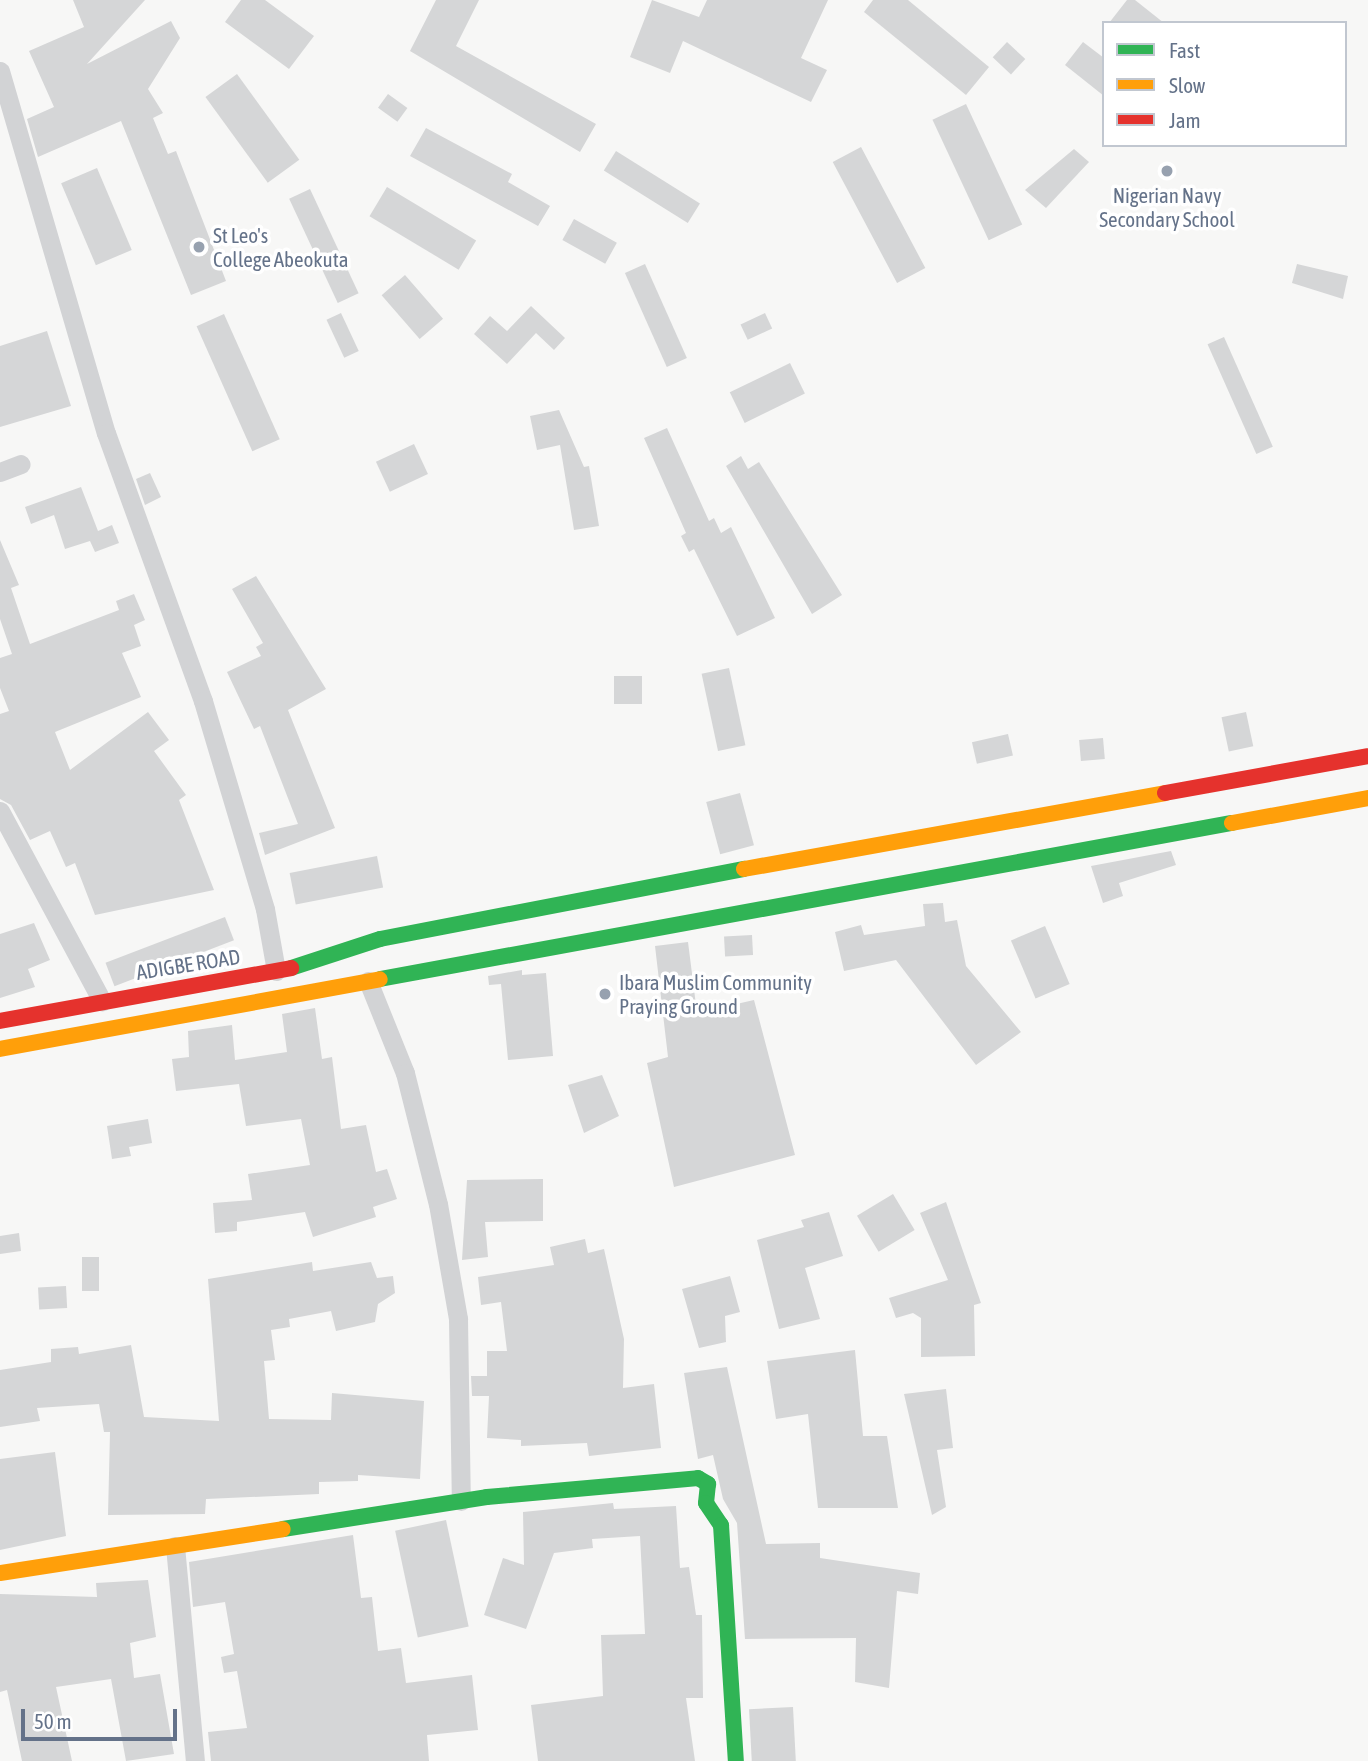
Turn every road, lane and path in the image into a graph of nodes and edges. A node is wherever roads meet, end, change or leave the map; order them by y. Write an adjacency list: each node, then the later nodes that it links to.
1 (0, 71): 7 (street)
2 (21, 464): 3 (street)
3 (0, 471)
4 (1368, 756): 7 (main road, ADIGBE ROAD)
5 (1368, 798): 8 (main road)
6 (0, 811): 9 (street)
7 (276, 971): 9 (main road, ADIGBE ROAD)
8 (368, 982): 11 (main road); 12 (street)
9 (102, 1001): 10 (main road, ADIGBE ROAD)
10 (0, 1021)
11 (0, 1049)
12 (461, 1501): 13 (main road); 16 (main road)
13 (175, 1546): 14 (main road); 15 (street)
14 (0, 1573)
15 (195, 1761)
16 (736, 1761)

